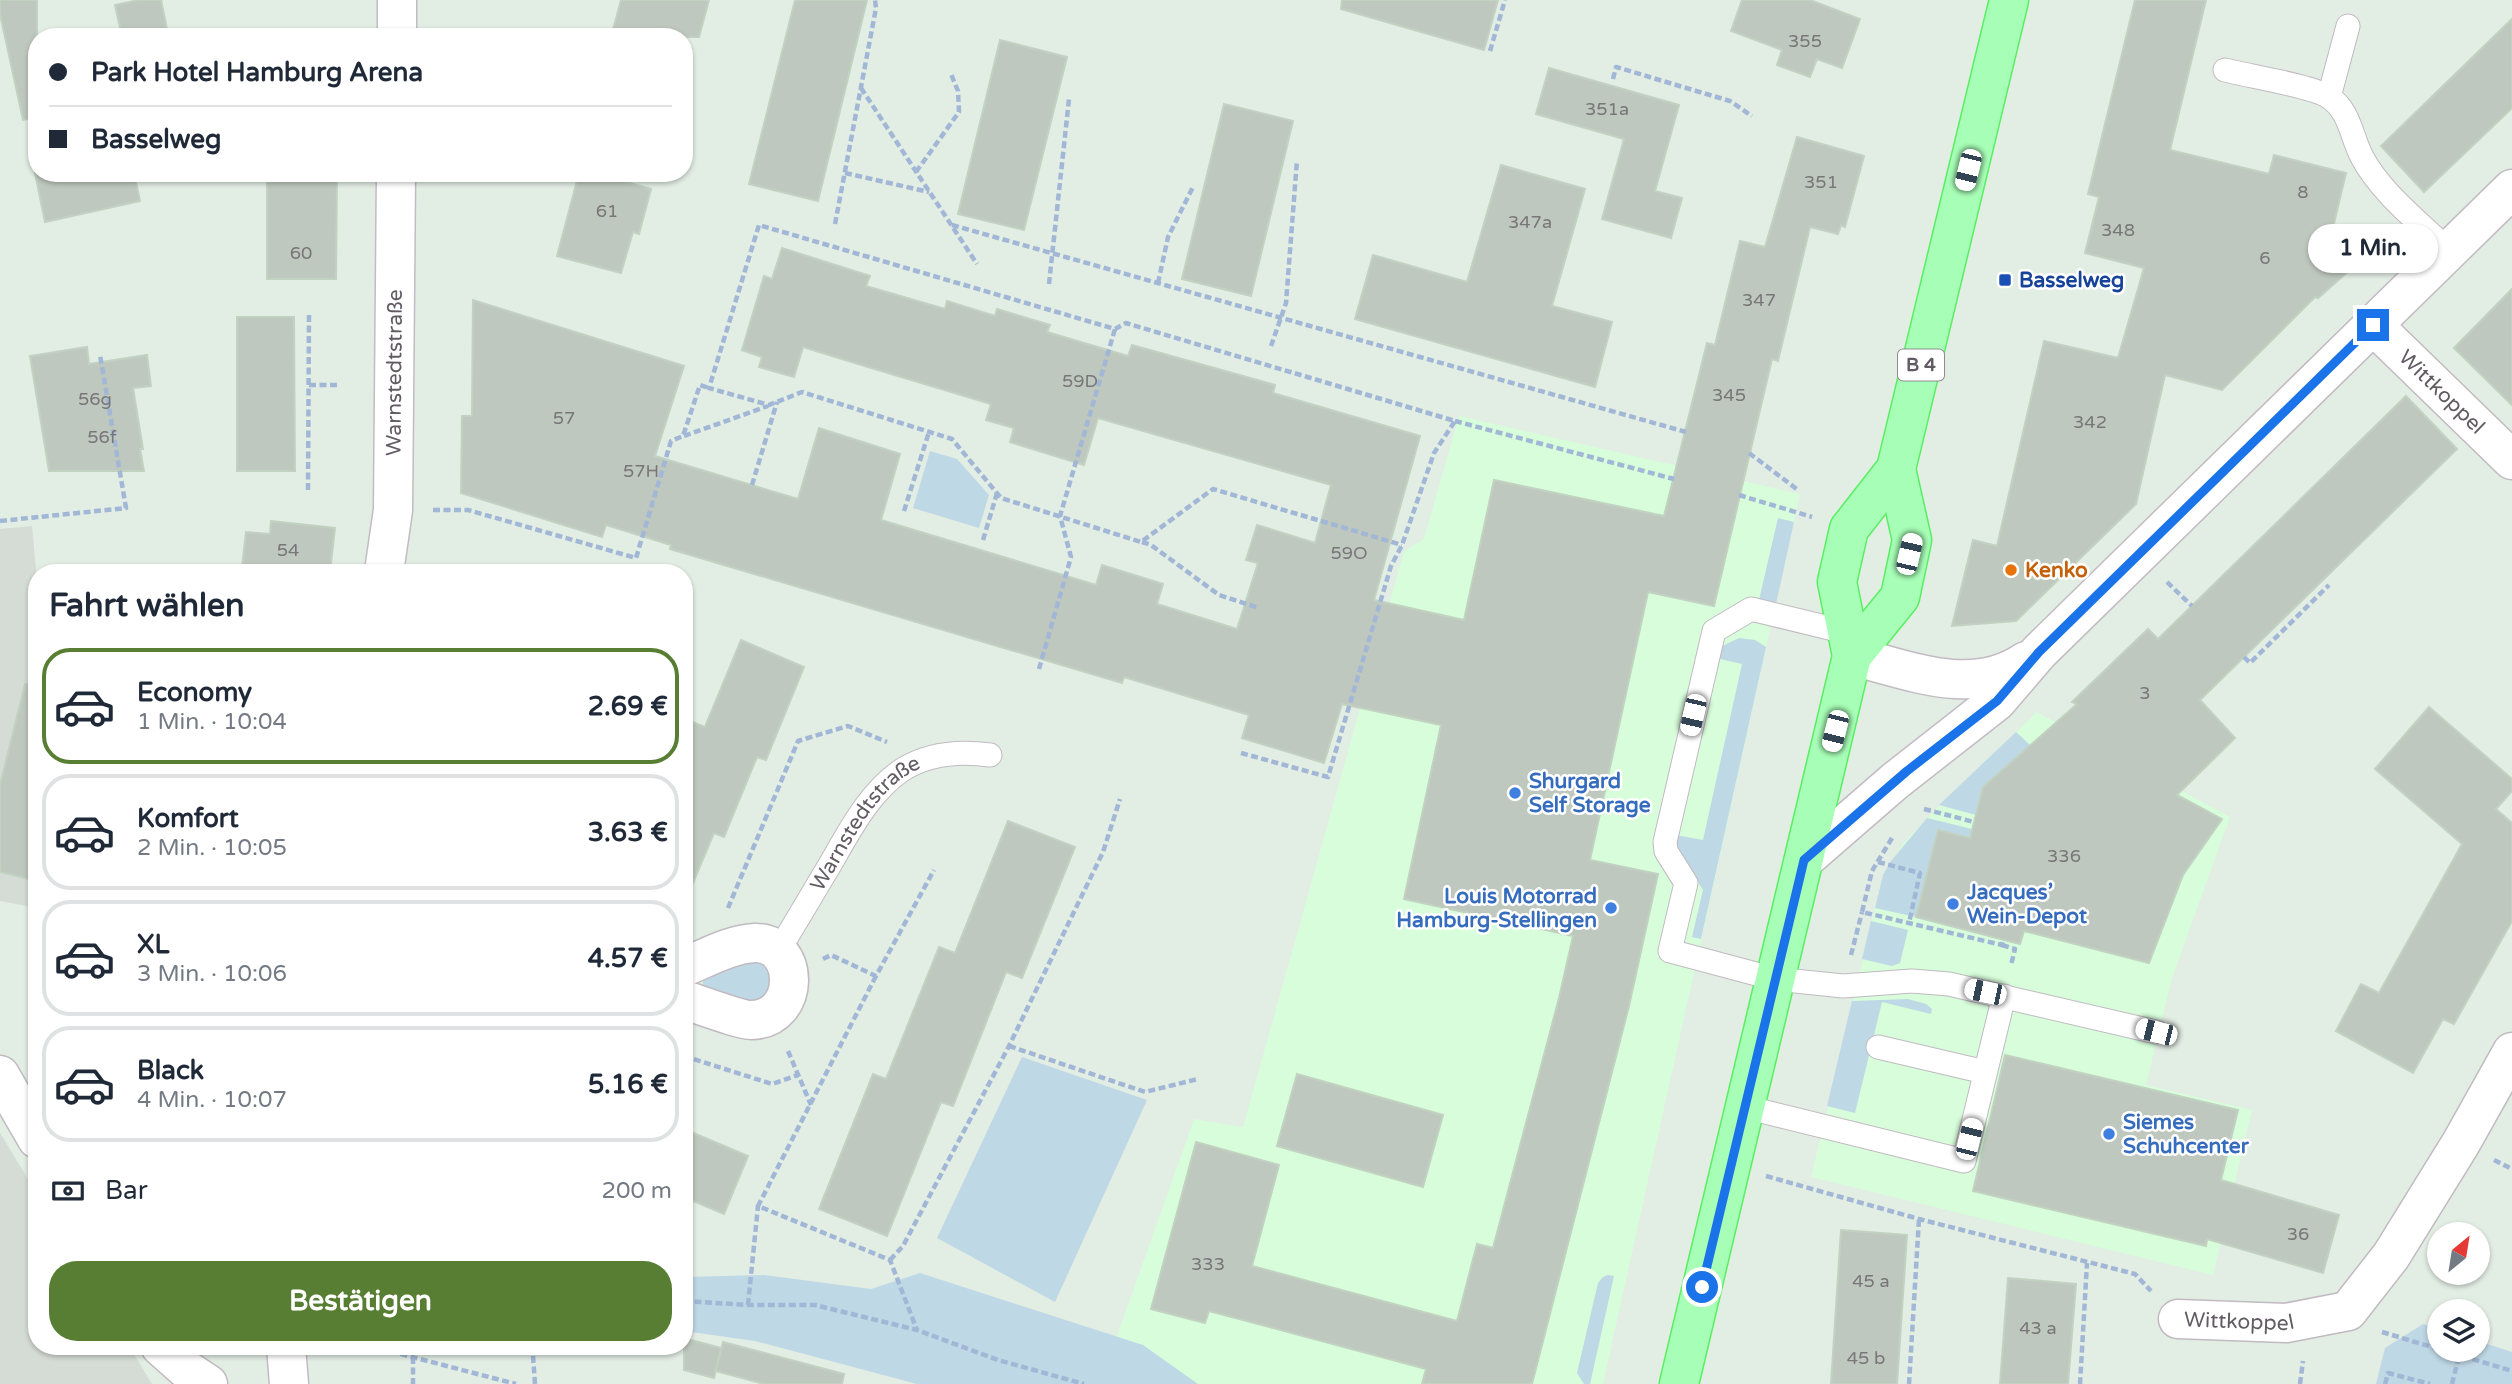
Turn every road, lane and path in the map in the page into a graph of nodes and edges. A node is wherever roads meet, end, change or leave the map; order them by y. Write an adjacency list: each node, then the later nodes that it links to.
1 (875, 0): 11 (path)
2 (1504, 0): 7 (path)
3 (2009, 0): 46 (main road, B 4)
4 (397, 24): 6 (path)
5 (2348, 26): 12 (lane)
6 (348, 28)
7 (1490, 51)
8 (2225, 70): 12 (lane)
9 (951, 74): 16 (path)
10 (1613, 79): 14 (path)
11 (860, 88): 16 (path); 17 (path)
12 (2329, 97): 24 (lane)
13 (1069, 99): 25 (path)
14 (1752, 116)
15 (1297, 160): 30 (path)
16 (916, 172): 21 (path)
17 (845, 173): 21 (path); 22 (path)
18 (396, 182): 53 (street, Warnstedtstraße)
19 (1193, 187): 28 (path)
20 (2512, 189): 24 (street)
21 (930, 192): 23 (path)
22 (835, 225)
23 (952, 225): 25 (path); 26 (path)
24 (2449, 251): 31 (street)
25 (1052, 254): 27 (path); 28 (path)
26 (977, 264)
27 (1049, 284)
28 (1158, 284): 30 (path)
29 (309, 314): 35 (path)
30 (1280, 318): 33 (path); 42 (path)
31 (2373, 325): 45 (street, Wittkoppel); 65 (street)
32 (1115, 329): 37 (path); 40 (path); 55 (path)
33 (1271, 346)
34 (100, 355): 56 (path)
35 (309, 384): 36 (path); 49 (path)
36 (337, 385)
37 (709, 388): 39 (path); 43 (path)
38 (778, 401): 39 (path); 41 (path); 48 (path)
39 (769, 405): 43 (path)
40 (1455, 421): 47 (path); 60 (path)
41 (929, 432): 51 (path); 54 (path)
42 (1686, 432)
43 (684, 436): 53 (path)
44 (1749, 453): 50 (path)
45 (2512, 460)
46 (1896, 469): 57 (main road, B 4); 64 (main road, B 4)
47 (1674, 479)
48 (752, 485)
49 (308, 490)
50 (1798, 490)
51 (997, 493): 55 (path); 58 (path)
52 (1739, 495): 57 (path)
53 (393, 510): 61 (street, Warnstedtstraße)
54 (904, 511)
55 (1060, 516): 59 (path); 67 (path)
56 (0, 519)
57 (1849, 529): 64 (main road, B 4)
58 (983, 540)
59 (1141, 542): 60 (path); 63 (path)
60 (1402, 545): 68 (path)
61 (385, 564)
62 (2329, 585): 66 (path)
63 (1259, 608)
64 (1849, 644): 65 (street); 75 (main road, B 4); 86 (lane)
65 (2039, 652): 75 (street)
66 (2244, 657)
67 (1040, 669)
68 (1241, 752)
69 (990, 755): 70 (lane, Warnstedtstraße)
70 (926, 758): 83 (lane, Warnstedtstraße); 84 (path)
71 (1120, 799): 92 (path)
72 (1913, 806): 73 (path)
73 (1974, 822)
74 (1893, 836): 76 (path)
75 (1804, 860): 86 (main road, B 4)
76 (1878, 862): 78 (path); 79 (path)
77 (934, 870): 85 (path)
78 (1862, 912): 79 (path); 87 (path)
79 (1909, 923): 81 (path)
80 (1948, 926): 81 (path)
81 (1946, 932): 82 (path)
82 (2003, 940)
83 (784, 962): 84 (street); 85 (path); 90 (street, Warnstedtstraße)
84 (695, 963)
85 (876, 976): 100 (path)
86 (1776, 979): 87 (lane); 101 (main road, B 4)
87 (1843, 986): 88 (lane)
88 (2004, 996): 91 (lane); 96 (lane)
89 (693, 1003): 90 (street)
90 (772, 1014): 98 (path)
91 (2156, 1032)
92 (1009, 1046): 99 (path); 106 (path)
93 (1878, 1047): 96 (lane)
94 (2512, 1052): 110 (street)
95 (693, 1059): 98 (path)
96 (1985, 1072): 101 (lane)
97 (0, 1074): 102 (street)
98 (798, 1075): 100 (path)
99 (1198, 1079)
100 (811, 1105): 104 (path)
101 (1745, 1107): 103 (main road, B 4)
102 (28, 1123)
103 (1731, 1166): 105 (path, Wittkoppel); 129 (main road, B 4)
104 (758, 1206): 106 (path); 109 (path)
105 (1919, 1219): 107 (path, Wittkoppel); 130 (path)
106 (890, 1260): 112 (path)
107 (2087, 1263): 111 (path, Wittkoppel); 131 (path)
108 (693, 1302): 109 (path)
109 (748, 1305): 112 (path)
110 (2348, 1311): 111 (street, Wittkoppel); 113 (path)
111 (2178, 1319)
112 (917, 1330): 122 (path)
113 (2427, 1346)
114 (170, 1355): 123 (street)
115 (287, 1355): 124 (street)
116 (405, 1355): 118 (path)
117 (533, 1356): 127 (path)
118 (413, 1357): 125 (path); 126 (path)
119 (2458, 1362): 134 (path)
120 (2480, 1362): 121 (path)
121 (2512, 1371)
122 (1075, 1383): 128 (path)
123 (208, 1384)
124 (289, 1384)
125 (413, 1384)
126 (516, 1384)
127 (535, 1384)
128 (1084, 1384)
129 (1679, 1384)
130 (1909, 1384)
131 (2080, 1384)
132 (2385, 1384): 133 (path)
133 (2430, 1384)
134 (2452, 1384)

